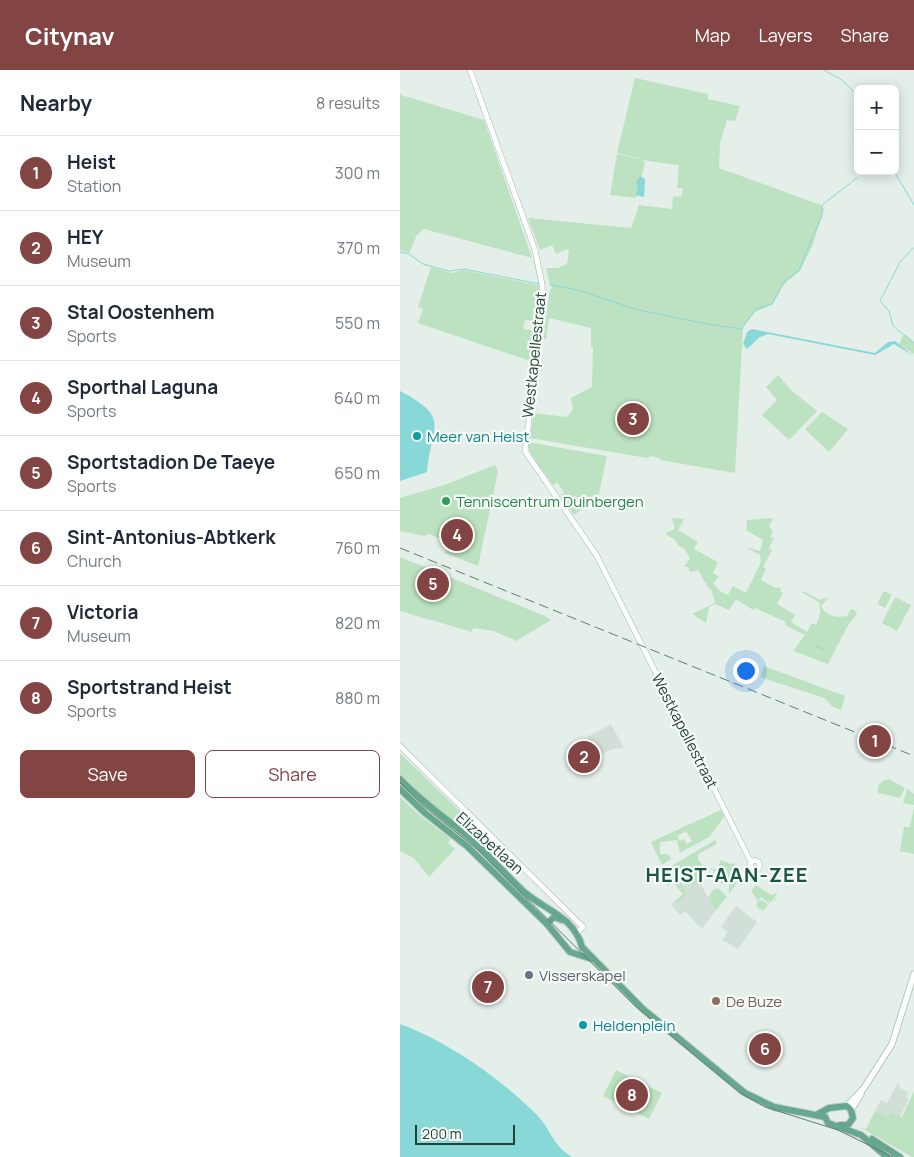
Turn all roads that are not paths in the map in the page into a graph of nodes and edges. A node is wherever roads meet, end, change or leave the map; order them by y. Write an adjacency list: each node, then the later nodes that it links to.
1 (470, 70): 5 (street, Westkapellestraat)
2 (400, 746): 8 (street)
3 (400, 780): 6 (main road, Elizabetlaan)
4 (400, 789): 7 (main road, Elizabetlaan)
5 (751, 862)
6 (566, 921): 7 (main road); 8 (main road, Elizabetlaan)
7 (547, 924): 9 (main road, Elizabetlaan)
8 (577, 933): 10 (main road, Elizabetlaan)
9 (560, 941): 10 (main road); 11 (main road, Elizabetlaan)
10 (580, 945): 11 (main road, Elizabetlaan)
11 (593, 959): 15 (main road, Elizabetlaan)
12 (914, 974): 14 (main road)
13 (829, 1108): 14 (main road); 15 (main road); 16 (main road)
14 (849, 1108): 17 (main road)
15 (818, 1114): 16 (main road, Elizabetlaan)
16 (825, 1117): 18 (main road, Elizabetlaan)
17 (850, 1124): 18 (main road); 20 (main road)
18 (834, 1125): 19 (main road)
19 (887, 1157)
20 (900, 1157)

